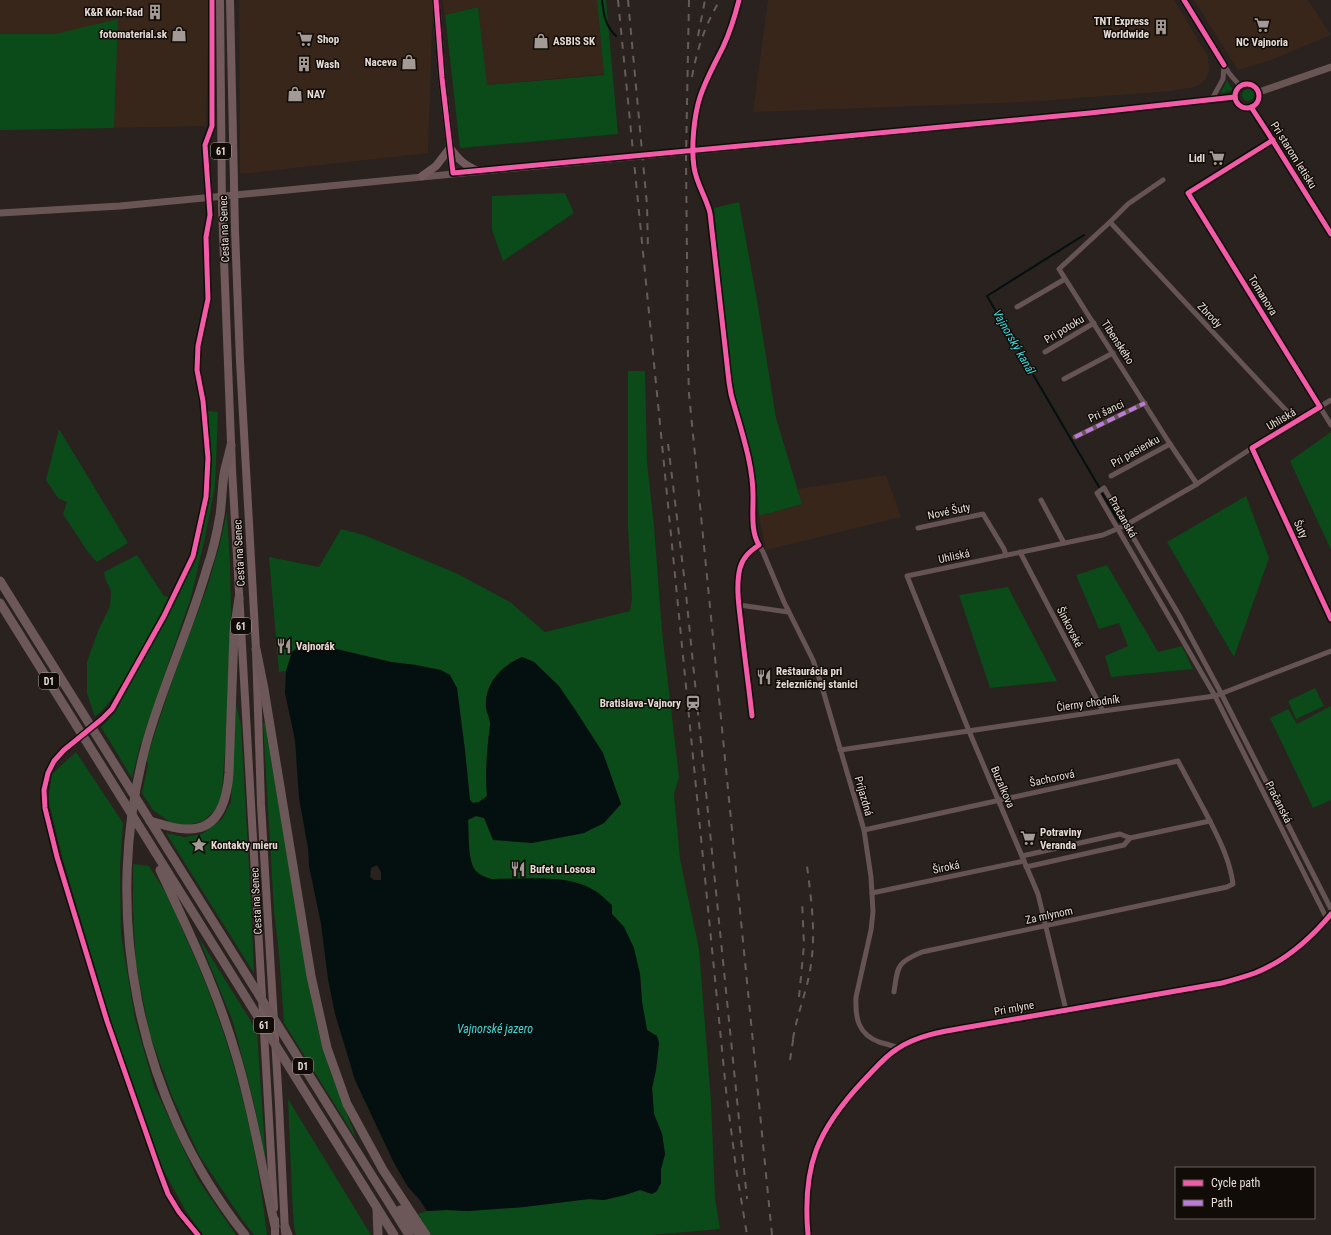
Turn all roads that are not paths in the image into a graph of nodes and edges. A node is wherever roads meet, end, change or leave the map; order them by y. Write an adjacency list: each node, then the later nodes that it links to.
1 (220, 0): 34 (main road, Cesta na Senec / 61)
2 (230, 0): 52 (main road, Cesta na Senec / 61)
3 (436, 0): 13 (main road)
4 (1184, 0): 5 (street)
5 (1224, 65): 7 (street); 10 (street)
6 (1331, 67): 8 (main road)
7 (1240, 86): 8 (main road); 9 (main road)
8 (1259, 92): 11 (main road)
9 (1235, 97): 10 (main road); 11 (main road, Pri starom letisku)
10 (1212, 99): 14 (main road)
11 (1251, 107): 12 (street, Pri starom letisku)
12 (1273, 140): 20 (street, Pri starom letisku); 29 (street, Tomanova)
13 (450, 148): 14 (main road); 15 (main road); 16 (main road)
14 (478, 171): 15 (main road)
15 (453, 173): 16 (main road)
16 (422, 176): 18 (main road)
17 (1163, 180): 19 (street)
18 (0, 213)
19 (1110, 222): 21 (street); 30 (street, Zbrody)
20 (1331, 234)
21 (1065, 279): 22 (street); 23 (street, Tibenského)
22 (1017, 307)
23 (1094, 323): 24 (street, Pri potoku); 25 (street, Tibenského)
24 (1045, 352)
25 (1113, 353): 26 (street); 28 (street, Tibenského)
26 (1064, 379)
27 (1331, 400): 29 (street, Uhliská)
28 (1145, 403): 32 (street, Pri šanci); 33 (street, Tibenského)
29 (1320, 407): 30 (street, Uhliská); 31 (street, Tomanova)
30 (1296, 421): 35 (street, Uhliská)
31 (1331, 425)
32 (1075, 437)
33 (1170, 444): 36 (street, Pri pasienku); 37 (street, Tibenského)
34 (231, 445): 47 (main road, Cesta na Senec / 61); 80 (highway)
35 (1252, 448): 37 (street, Uhliská); 51 (street, Šuty)
36 (1111, 476)
37 (1197, 484): 39 (street, Uhliská)
38 (1041, 500): 42 (street)
39 (1126, 526): 41 (street, Uhliská); 41 (street, Pračanská); 54 (street, Pračanská)
40 (918, 528): 44 (street, Nové Šuty)
41 (1119, 529): 42 (street, Uhliská); 55 (street, Pračanská)
42 (1064, 543): 43 (street, Uhliská)
43 (1020, 552): 44 (street, Uhliská); 56 (street, Šinkovské)
44 (1006, 555): 45 (street, Uhliská)
45 (908, 576): 58 (street, Buzalkova)
46 (0, 581): 61 (highway, D1)
47 (239, 598): 61 (highway); 78 (main road, Cesta na Senec / 61)
48 (0, 603): 64 (highway, D1)
49 (739, 605): 50 (street); 50 (street, Príjazdná); 57 (street)
50 (788, 612): 59 (street, Príjazdná)
51 (1331, 620)
52 (256, 649): 79 (main road, Cesta na Senec / 61); 85 (highway)
53 (1331, 651): 54 (street, Čierny chodník)
54 (1221, 693): 55 (street, Čierny chodník); 69 (street, Pračanská)
55 (1214, 696): 56 (street, Čierny chodník); 71 (street, Pračanská)
56 (1103, 711): 58 (street, Čierny chodník)
57 (752, 716)
58 (969, 731): 59 (street, Čierny chodník); 60 (street, Buzalkova)
59 (840, 750): 63 (street, Príjazdná)
60 (998, 800): 62 (street, Šachorová); 63 (street, Šachorová); 66 (street, Buzalkova)
61 (150, 821): 76 (highway, D1)
62 (1210, 821): 65 (street, Široká); 72 (street, Za mlynom)
63 (864, 830): 68 (street, Príjazdná)
64 (143, 832): 77 (highway, D1); 78 (highway)
65 (1130, 838): 66 (street, Široká); 67 (street, Široká)
66 (1022, 856): 67 (street, Buzalkova)
67 (1025, 864): 68 (street, Široká); 72 (street, Buzalkova)
68 (872, 893): 75 (street, Príjazdná)
69 (1331, 909)
70 (1331, 914): 71 (street, Pri mlyne)
71 (1327, 919): 74 (street, Pri mlyne)
72 (1046, 925): 73 (street, Za mlynom); 74 (street, Buzalkova)
73 (894, 992)
74 (1066, 1010): 75 (street, Pri mlyne)
75 (898, 1048): 86 (street, Pri mlyne)
76 (372, 1176): 83 (highway, D1); 84 (highway)
77 (377, 1208): 81 (highway); 82 (highway, D1)
78 (275, 1230)
79 (286, 1232)
80 (245, 1235)
81 (378, 1235)
82 (394, 1235)
83 (409, 1235)
84 (420, 1235)
85 (426, 1235)
86 (808, 1235)

